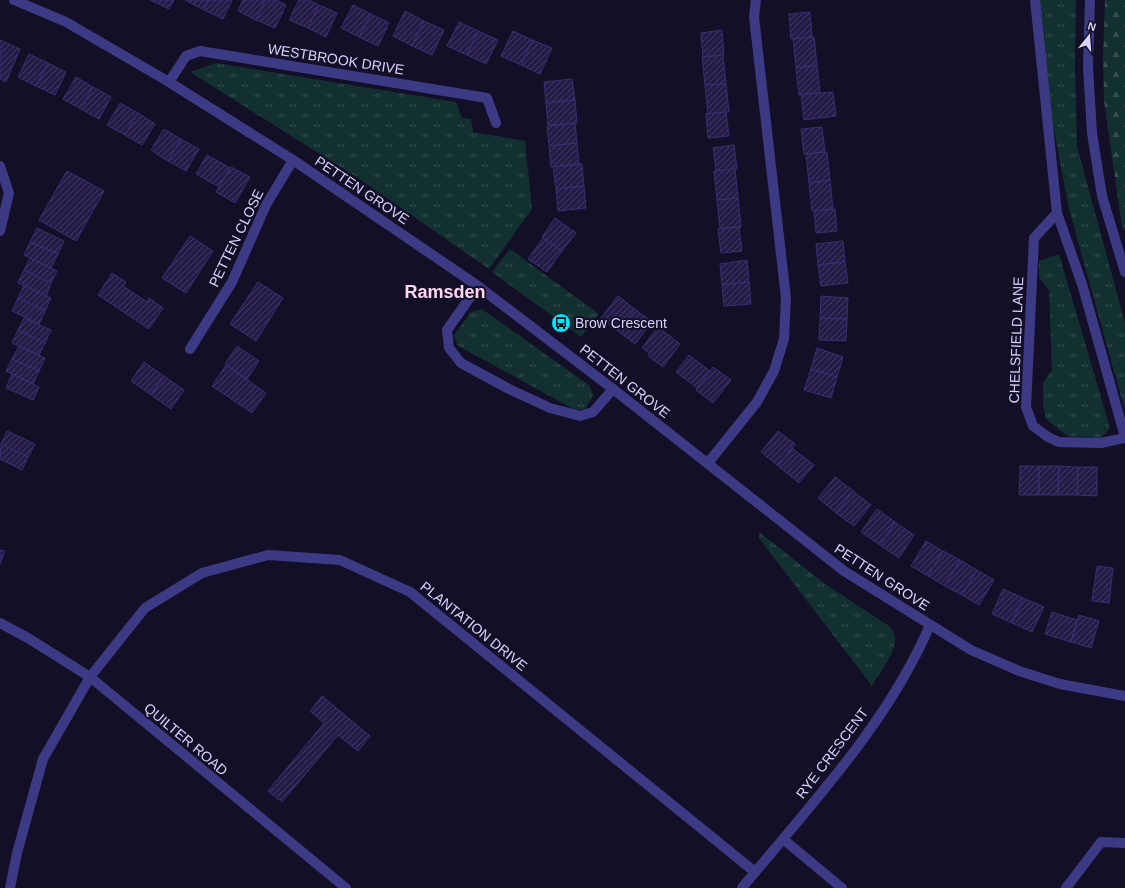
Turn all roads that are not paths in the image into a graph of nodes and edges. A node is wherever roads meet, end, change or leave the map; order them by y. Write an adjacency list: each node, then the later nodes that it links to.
1 (14, 0): 5 (street, PETTEN GROVE)
2 (756, 0): 16 (street)
3 (1035, 0): 9 (street, CHELSFIELD LANE)
4 (1090, 0): 11 (street)
5 (169, 82): 6 (street, WESTBROOK DRIVE); 7 (street, PETTEN GROVE)
6 (496, 123)
7 (293, 160): 12 (street, PETTEN GROVE); 13 (street, PETTEN CLOSE)
8 (0, 166): 10 (street)
9 (1057, 213): 15 (street, CHELSFIELD LANE); 15 (street, CHELSFIELD LANE)
10 (0, 231)
11 (1125, 272)
12 (478, 286): 14 (street, PETTEN GROVE); 14 (street)
13 (190, 349)
14 (613, 389): 16 (street, PETTEN GROVE)
15 (1125, 438)
16 (708, 463): 18 (street, PETTEN GROVE)
17 (0, 623): 19 (street, QUILTER ROAD)
18 (930, 625): 21 (street, PETTEN GROVE); 22 (street, RYE CRESCENT)
19 (90, 677): 24 (street, PLANTATION DRIVE); 25 (street, PLANTATION DRIVE); 26 (street, QUILTER ROAD)
20 (1125, 692): 21 (street)
21 (1125, 696)
22 (783, 839): 24 (street, RYE CRESCENT); 28 (street)
23 (1125, 843): 29 (street)
24 (755, 872): 27 (street, RYE CRESCENT)
25 (10, 888)
26 (346, 888)
27 (742, 888)
28 (842, 888)
29 (1066, 888)

